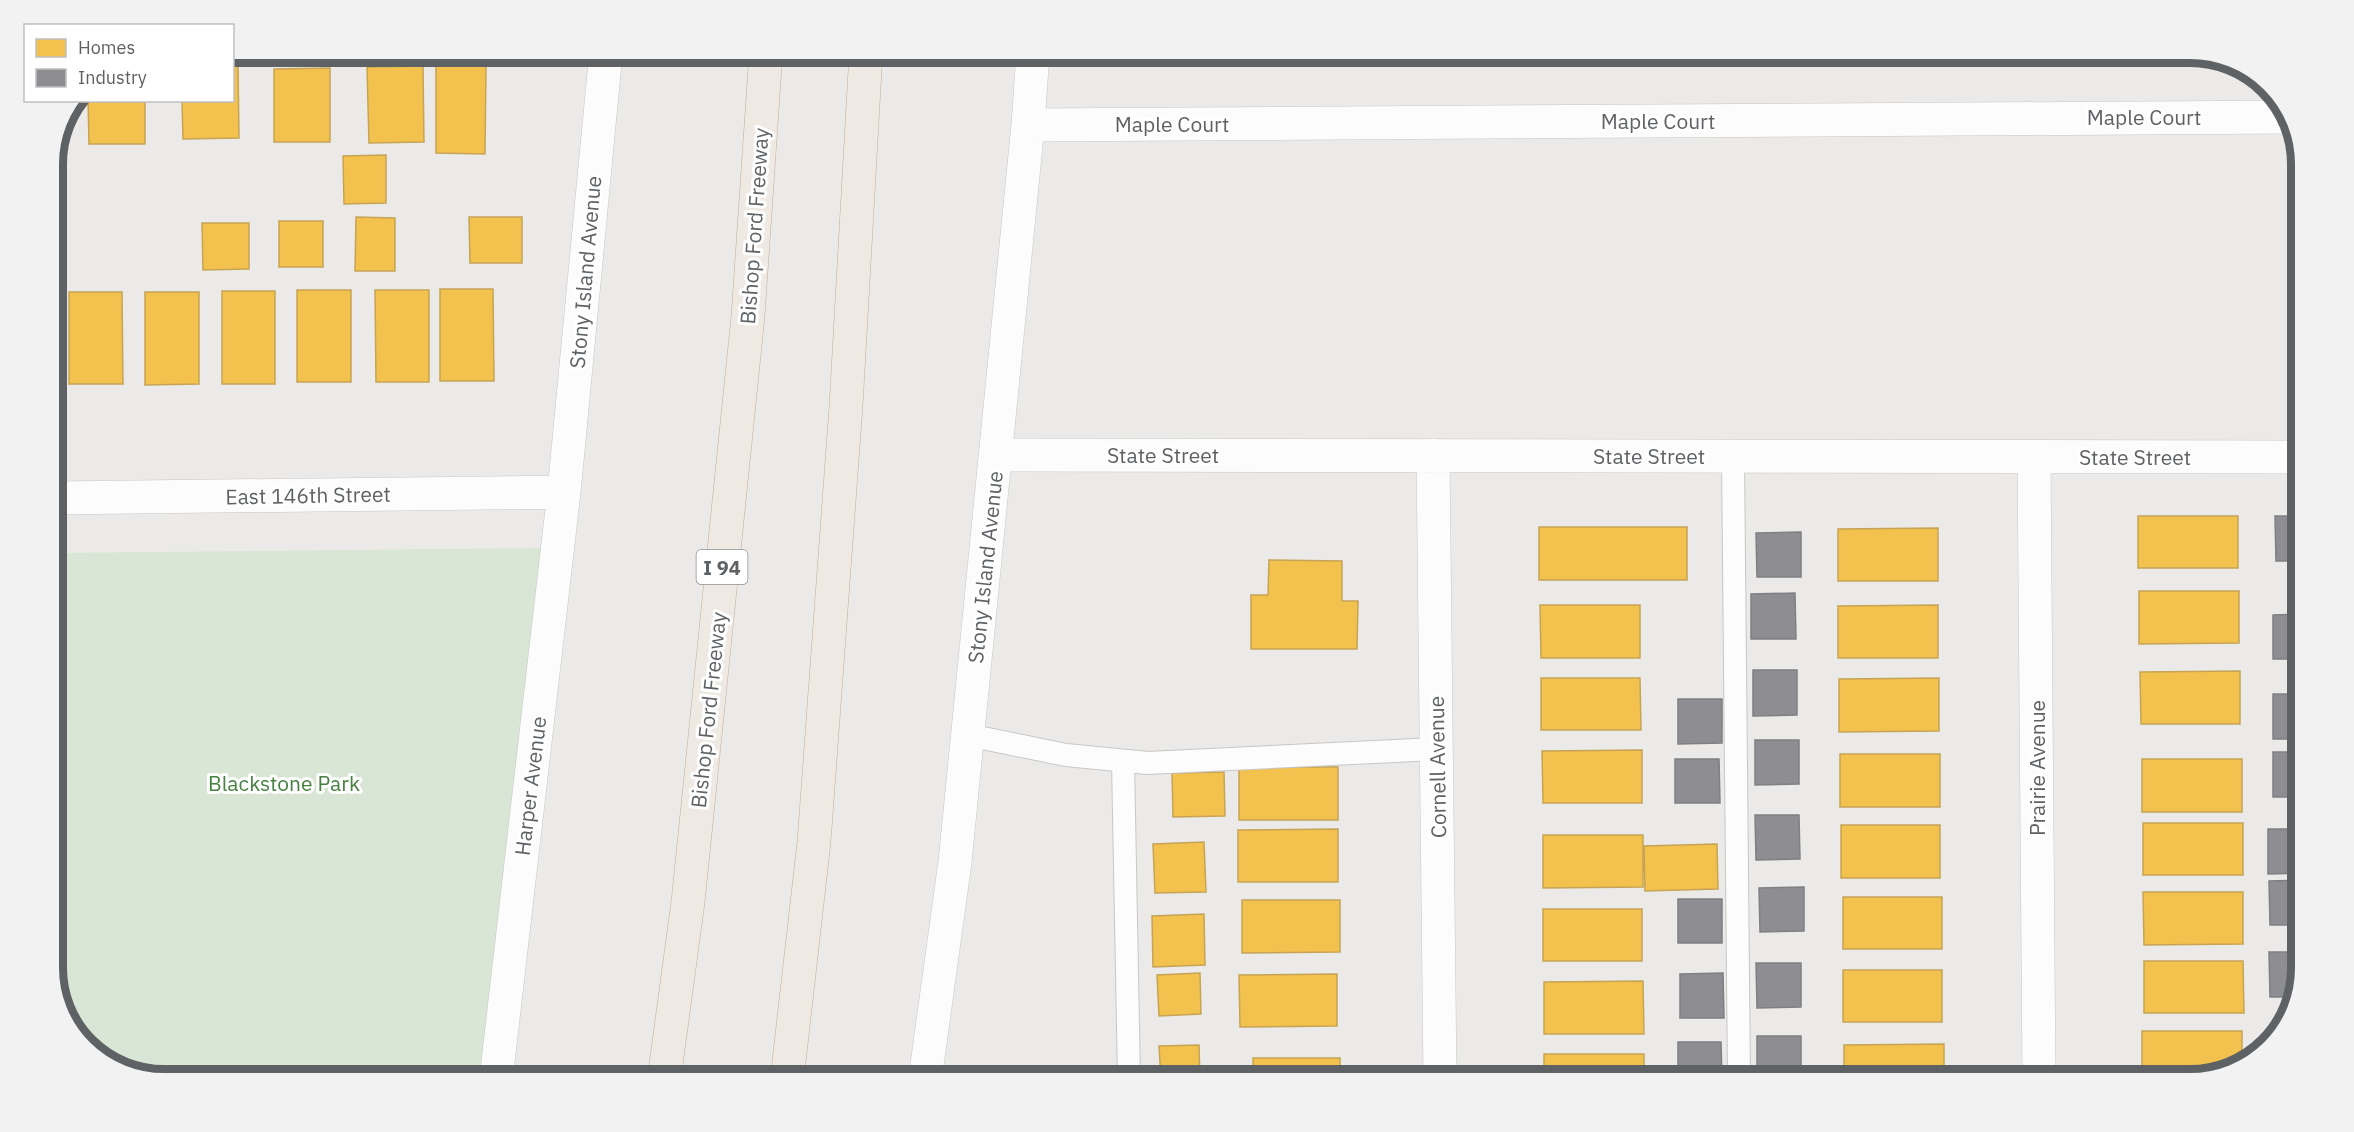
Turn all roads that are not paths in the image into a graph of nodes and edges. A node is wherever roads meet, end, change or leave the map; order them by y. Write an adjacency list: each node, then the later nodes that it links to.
1 (605, 63): 12 (street, Stony Island Avenue)
2 (765, 63): 18 (highway, Bishop Ford Freeway / I 94)
3 (865, 63): 19 (highway)
4 (1031, 63): 6 (street, Stony Island Avenue)
5 (2280, 117): 6 (street, Maple Court)
6 (1028, 125): 7 (street, Stony Island Avenue)
7 (996, 455): 8 (street, State Street); 14 (street, Stony Island Avenue)
8 (1434, 455): 9 (street, State Street); 15 (street, Cornell Avenue)
9 (1733, 456): 10 (street, State Street); 23 (lane)
10 (2034, 457): 11 (street, State Street); 24 (street, Prairie Avenue)
11 (2291, 457)
12 (564, 492): 13 (street, East 146th Street); 17 (street, Harper Avenue)
13 (63, 498)
14 (968, 735): 16 (lane); 20 (street, Stony Island Avenue)
15 (1437, 749): 16 (lane); 22 (street, Cornell Avenue)
16 (1123, 761): 21 (lane)
17 (497, 1069)
18 (665, 1069)
19 (788, 1069)
20 (927, 1069)
21 (1129, 1069)
22 (1440, 1069)
23 (1739, 1069)
24 (2039, 1069)

